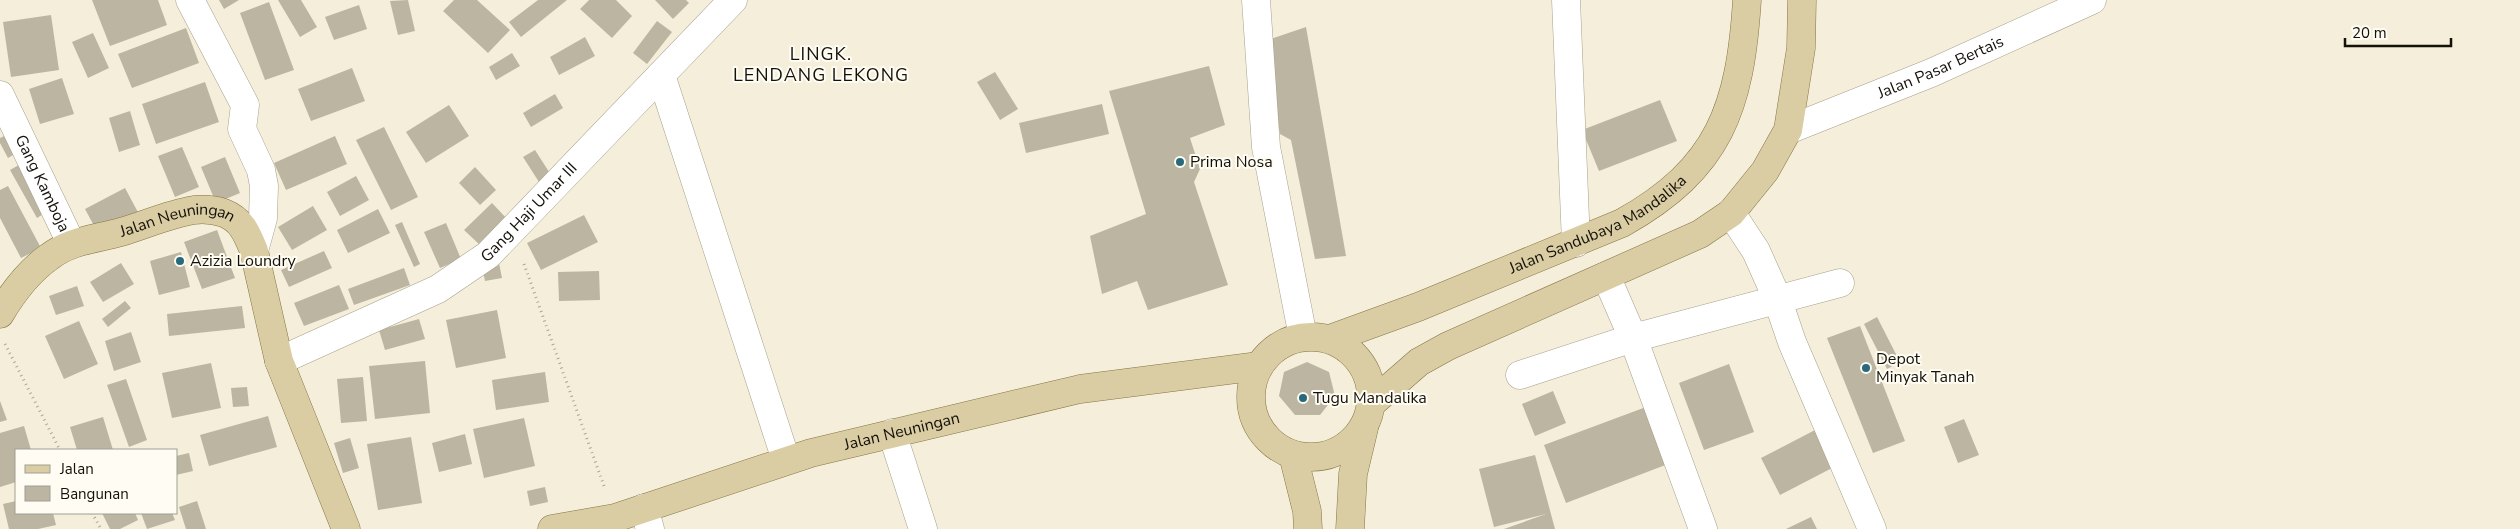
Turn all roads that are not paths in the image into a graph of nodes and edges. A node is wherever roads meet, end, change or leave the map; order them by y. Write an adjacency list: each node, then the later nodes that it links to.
1 (190, 0): 14 (street)
2 (733, 0): 8 (street, Gang Haji Umar III)
3 (1256, 0): 19 (street)
4 (1566, 0): 13 (street)
5 (1746, 0): 13 (main road, Jalan Sandubaya Mandalika)
6 (1802, 0): 10 (main road)
7 (2092, 0): 10 (street, Jalan Pasar Bertais)
8 (661, 75): 22 (street, Gang Haji Umar III); 29 (street)
9 (0, 95): 12 (street, Gang Kamboja)
10 (1788, 130): 11 (main road)
11 (1731, 213): 15 (main road); 17 (street)
12 (72, 243): 14 (main road, Jalan Neuningan); 18 (main road, Jalan Neuningan)
13 (1576, 243): 21 (main road, Jalan Sandubaya Mandalika)
14 (254, 251): 22 (main road, Jalan Neuningan)
15 (1606, 276): 20 (street); 25 (main road)
16 (1840, 283): 17 (street)
17 (1777, 298): 20 (street); 37 (street)
18 (0, 314)
19 (1303, 337): 21 (main road); 23 (main road)
20 (1633, 338): 24 (street); 36 (street)
21 (1330, 339): 25 (main road)
22 (279, 361): 31 (main road, Jalan Neuningan)
23 (1259, 366): 27 (main road, Jalan Neuningan); 28 (main road)
24 (1520, 375)
25 (1372, 402): 26 (main road)
26 (1364, 428): 28 (main road); 35 (main road)
27 (892, 433): 29 (main road, Jalan Neuningan); 33 (street)
28 (1293, 455): 34 (main road)
29 (786, 460): 30 (main road, Jalan Neuningan)
30 (647, 518): 32 (main road, Jalan Neuningan)
31 (346, 529)
32 (552, 529)
33 (924, 529)
34 (1308, 529)
35 (1350, 529)
36 (1703, 529)
37 (1872, 529)

